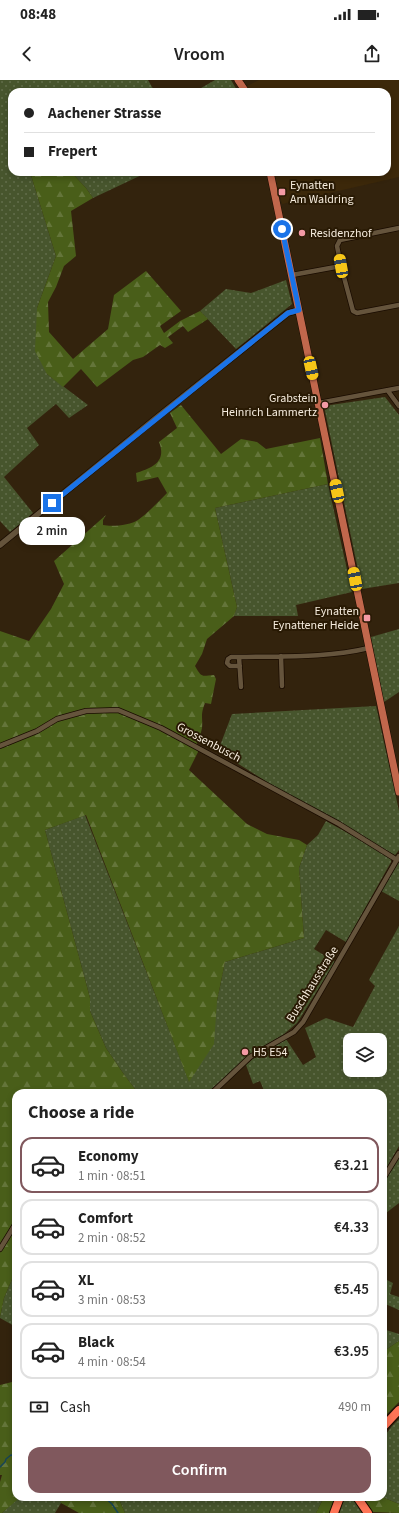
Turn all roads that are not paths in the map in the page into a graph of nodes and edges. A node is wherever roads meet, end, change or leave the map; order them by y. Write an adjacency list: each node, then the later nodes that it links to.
1 (271, 176): 4 (main road)
2 (399, 228): 3 (street)
3 (341, 266): 4 (street); 5 (street)
4 (292, 275): 6 (main road)
5 (399, 305)
6 (299, 310): 9 (main road); 11 (street)
7 (399, 388): 8 (street)
8 (388, 391): 9 (street); 10 (street)
9 (319, 403): 12 (main road)
10 (399, 406)
11 (0, 544)
12 (369, 648): 13 (street); 19 (main road)
13 (281, 656): 14 (street); 16 (street)
14 (240, 657): 15 (street); 15 (street)
15 (240, 666): 17 (street)
16 (282, 686)
17 (241, 687)
18 (0, 746): 20 (street, Grossenbusch)
19 (399, 792)
20 (398, 858): 21 (street, Buschhausstraße)
21 (216, 1089)
22 (399, 1153): 23 (street)
23 (387, 1172)
24 (12, 1230): 25 (street)
25 (0, 1249)
26 (399, 1410): 27 (highway)
27 (387, 1423)
28 (338, 1501): 30 (highway)
29 (360, 1501): 31 (highway)
30 (334, 1513)
31 (368, 1513)

